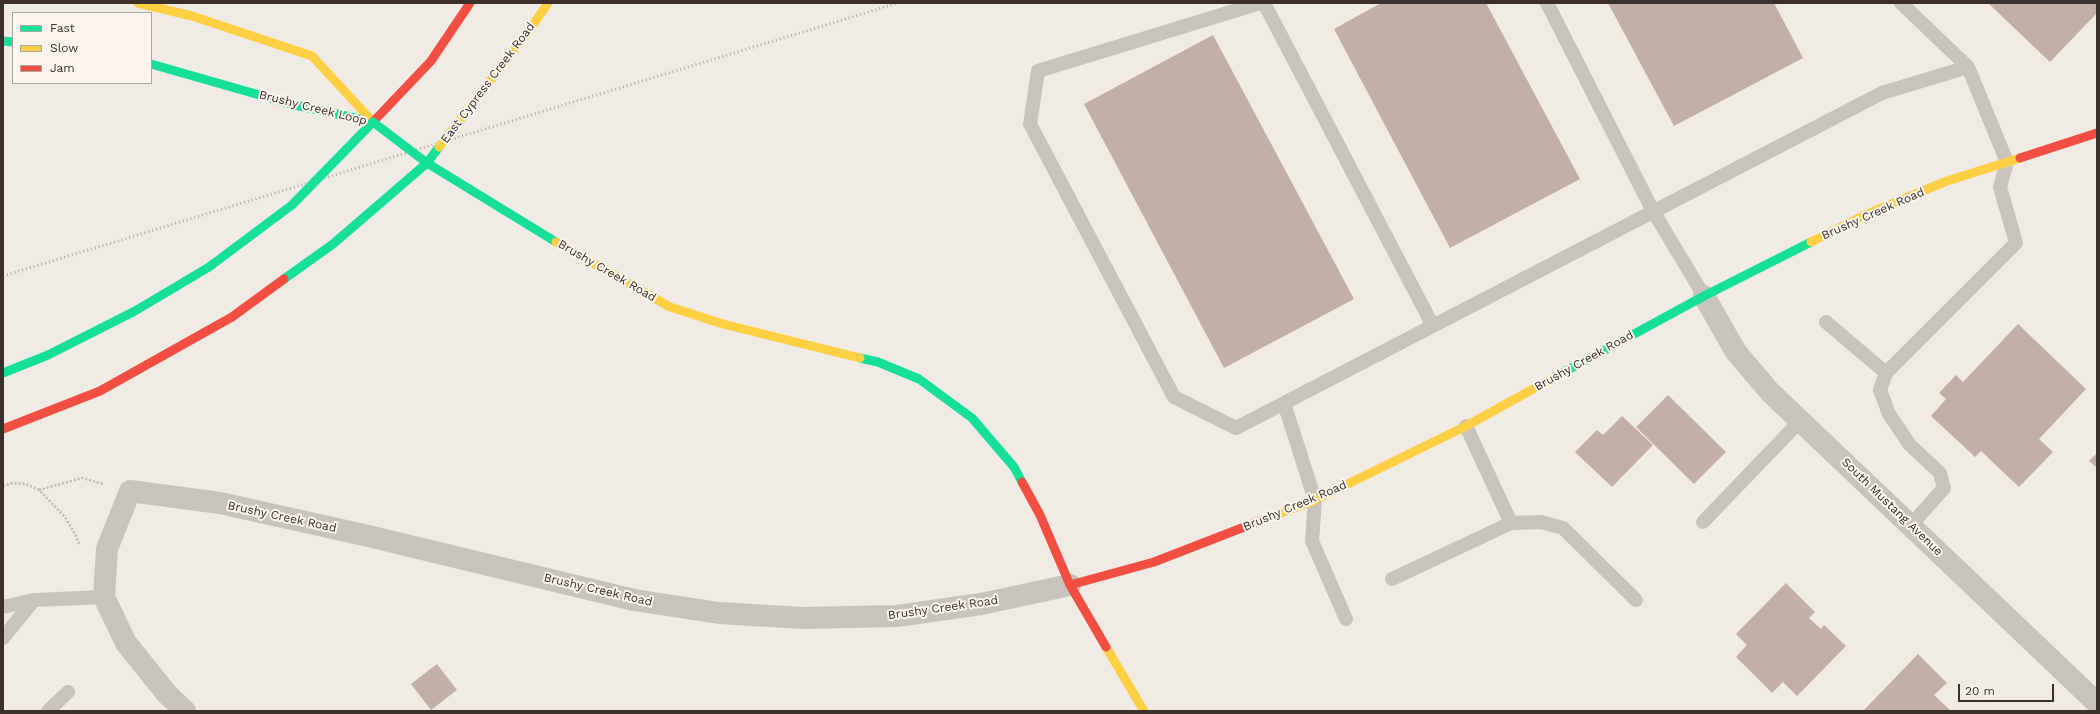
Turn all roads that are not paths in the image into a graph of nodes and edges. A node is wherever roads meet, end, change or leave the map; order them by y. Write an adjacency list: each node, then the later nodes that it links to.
1 (138, 3): 10 (street, Brushy Creek Loop)
2 (470, 3): 10 (street)
3 (548, 3): 13 (street, East Cypress Creek Road, bridge)
4 (1260, 3): 20 (lane)
5 (1264, 3): 17 (lane)
6 (1547, 3): 14 (lane)
7 (1901, 3): 9 (lane)
8 (152, 64): 10 (street, Brushy Creek Loop)
9 (1968, 67): 12 (lane); 14 (lane)
10 (373, 122): 13 (street, Brushy Creek Road, bridge); 18 (street, bridge)
11 (2097, 133): 12 (street, Brushy Creek Road)
12 (2007, 162): 15 (street, Brushy Creek Road); 19 (lane)
13 (427, 163): 23 (street); 29 (street, Brushy Creek Road)
14 (1653, 211): 15 (lane); 17 (lane)
15 (1704, 296): 21 (street, South Mustang Avenue); 22 (street, Brushy Creek Road)
16 (1826, 322): 19 (lane)
17 (1433, 326): 20 (lane)
18 (3, 372)
19 (1886, 373): 27 (lane)
20 (1284, 402): 24 (lane)
21 (1801, 420): 25 (lane); 27 (street, South Mustang Avenue)
22 (1466, 426): 24 (street, Brushy Creek Road); 26 (lane)
23 (3, 429)
24 (1315, 500): 29 (street, Brushy Creek Road); 34 (lane)
25 (1703, 522)
26 (1511, 524): 28 (lane); 32 (lane)
27 (1911, 525): 37 (street, South Mustang Avenue)
28 (1392, 579)
29 (1070, 585): 30 (street, Brushy Creek Road); 40 (street)
30 (104, 597): 31 (lane); 39 (street)
31 (34, 600): 33 (lane); 35 (lane)
32 (1636, 600)
33 (3, 607)
34 (1346, 619)
35 (3, 638)
36 (68, 692): 38 (lane)
37 (2097, 703)
38 (48, 711)
39 (185, 711)
40 (1144, 711)

